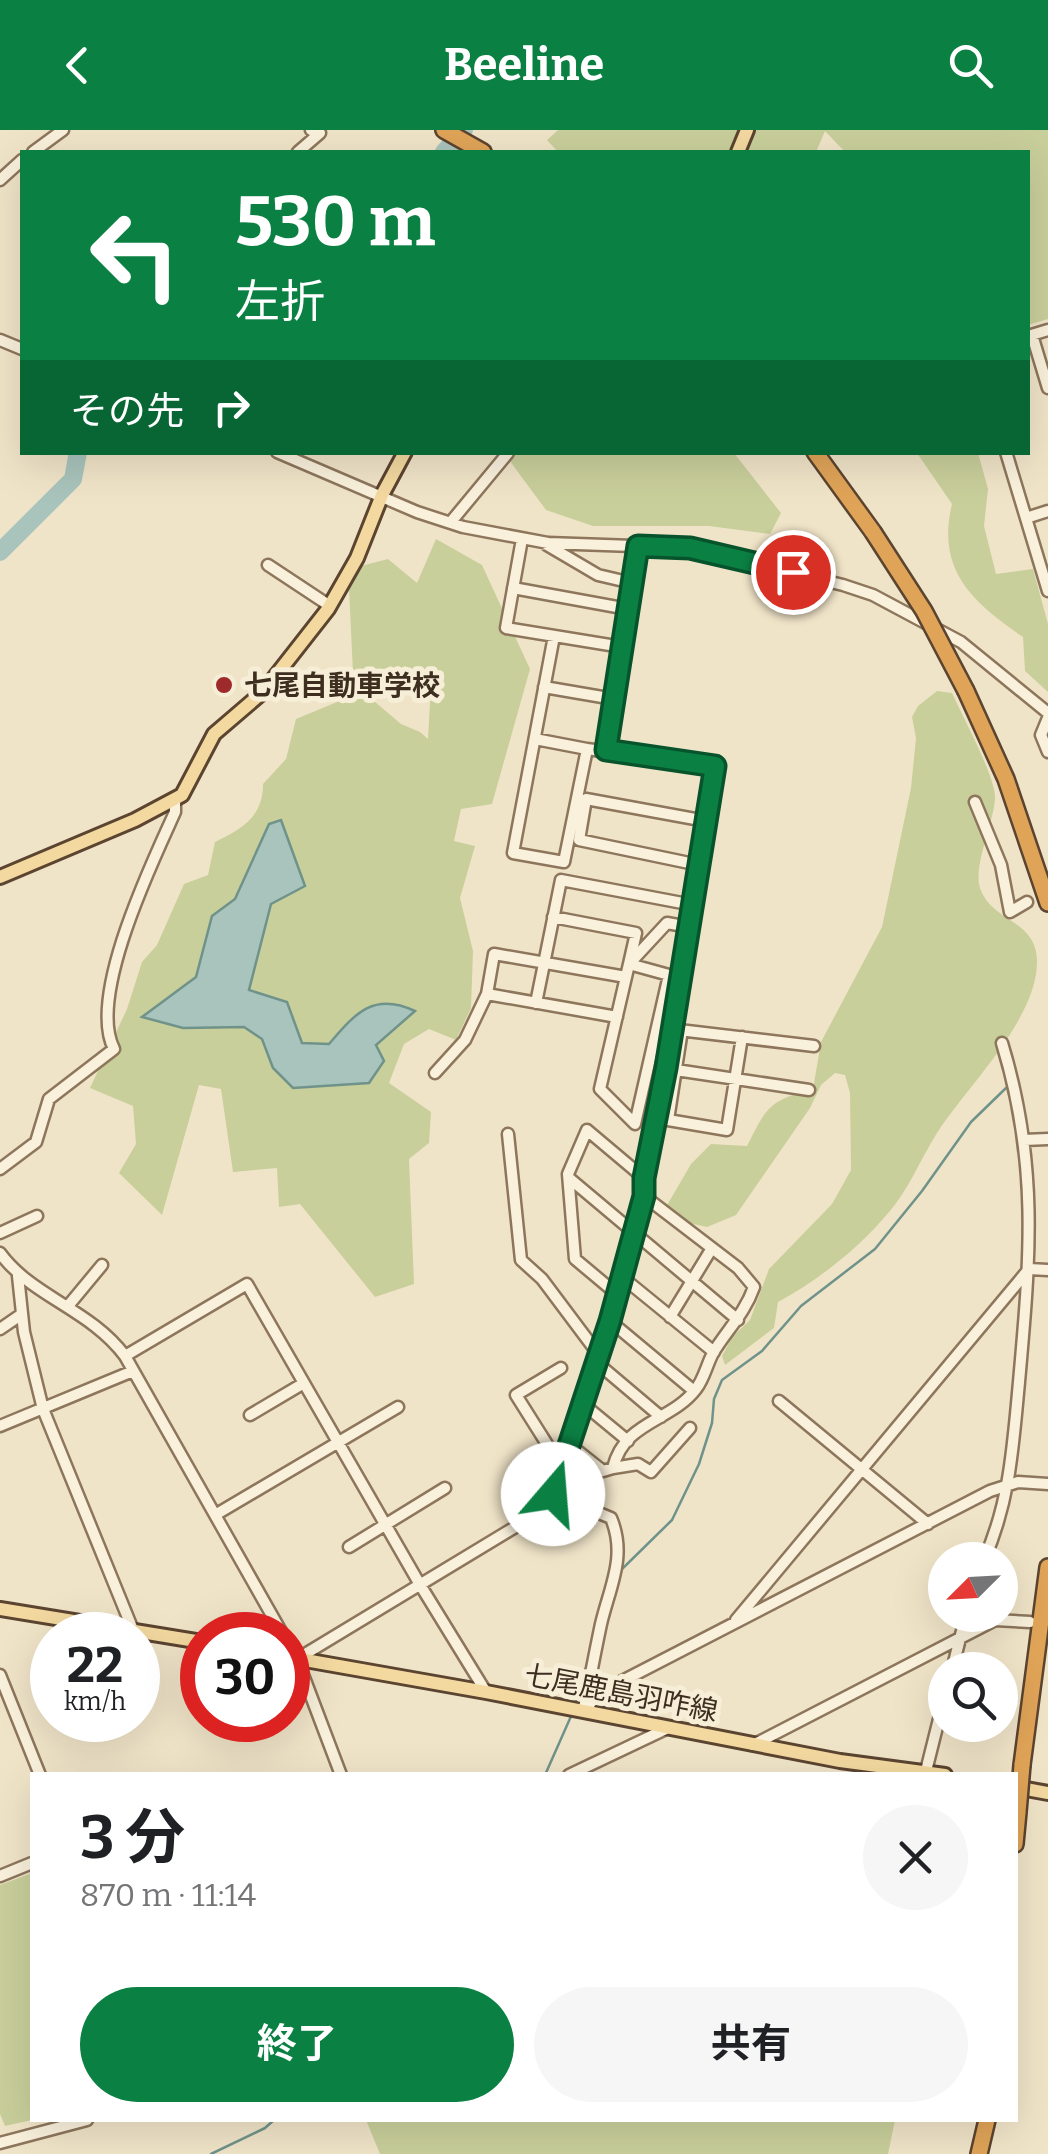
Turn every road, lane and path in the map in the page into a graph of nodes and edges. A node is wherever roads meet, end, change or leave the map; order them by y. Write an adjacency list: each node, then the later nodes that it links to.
1 (63, 130): 4 (street)
2 (311, 130): 5 (street)
3 (444, 130): 6 (highway)
4 (36, 150)
5 (300, 150)
6 (479, 150)
7 (20, 162): 8 (street)
8 (0, 180)
9 (1048, 330): 10 (street)
10 (1030, 336): 11 (street)
11 (1048, 388)
12 (284, 455): 17 (street)
13 (404, 455): 17 (main road)
14 (506, 455): 20 (street)
15 (817, 455): 45 (highway, bridge)
16 (1007, 455): 19 (street)
17 (382, 495): 20 (street); 28 (main road)
18 (1048, 511): 19 (street)
19 (1026, 518): 27 (street)
20 (450, 523): 21 (street)
21 (522, 539): 22 (street); 26 (street)
22 (542, 542): 23 (street); 25 (street)
23 (638, 546): 25 (street); 34 (street)
24 (268, 564): 28 (street)
25 (632, 583): 29 (street)
26 (513, 588): 29 (street); 30 (street)
27 (1048, 591)
28 (330, 606): 39 (main road)
29 (628, 609): 31 (street)
30 (554, 636): 31 (street); 32 (street)
31 (622, 647): 33 (street)
32 (544, 687): 33 (street); 35 (street)
33 (614, 699): 37 (street)
34 (1048, 716): 38 (street)
35 (535, 739): 36 (street); 36 (street)
36 (587, 749): 37 (street)
37 (606, 750): 41 (street)
38 (1048, 752)
39 (175, 800): 43 (main road); 68 (street)
40 (975, 802): 44 (street)
41 (706, 821): 42 (street); 42 (street)
42 (699, 865): 46 (street)
43 (0, 876)
44 (1027, 902)
45 (1048, 903)
46 (693, 905): 47 (street); 48 (street)
47 (553, 917): 49 (street); 51 (street)
48 (689, 928): 50 (street); 57 (street)
49 (636, 933): 50 (street); 52 (street)
50 (654, 937): 52 (street)
51 (544, 962): 53 (street); 54 (street); 55 (street)
52 (629, 964): 53 (street); 56 (street)
53 (626, 977): 56 (street)
54 (487, 994): 55 (street); 62 (street)
55 (536, 1003): 56 (street)
56 (617, 1017)
57 (677, 1030): 58 (street); 61 (street); 70 (street)
58 (742, 1037): 60 (street); 63 (street)
59 (1002, 1044): 67 (street)
60 (814, 1046)
61 (676, 1070): 63 (street); 63 (street)
62 (435, 1073)
63 (736, 1078): 64 (street)
64 (809, 1090)
65 (508, 1134): 92 (street)
66 (1048, 1139): 67 (street)
67 (1024, 1140): 78 (street)
68 (0, 1169)
69 (569, 1178): 70 (street); 73 (street); 83 (street)
70 (644, 1178): 71 (street)
71 (644, 1196): 73 (street); 75 (street)
72 (37, 1216): 74 (street)
73 (634, 1231): 81 (street); 82 (street)
74 (0, 1233)
75 (712, 1248): 82 (street); 87 (street)
76 (0, 1253): 80 (street)
77 (102, 1265): 84 (street)
78 (1030, 1270): 79 (street); 110 (street); 112 (street)
79 (1048, 1270)
80 (18, 1276): 84 (street); 85 (street)
81 (622, 1278): 83 (street); 86 (street)
82 (691, 1280): 86 (street); 87 (street)
83 (618, 1295): 88 (street)
84 (68, 1306): 91 (street)
85 (22, 1314): 89 (street); 100 (street)
86 (670, 1316): 90 (street)
87 (738, 1320): 90 (street)
88 (610, 1321): 92 (street); 96 (street)
89 (0, 1329)
90 (714, 1352): 96 (street)
91 (125, 1356): 94 (street); 95 (street)
92 (598, 1358): 98 (street); 102 (street)
93 (562, 1368): 108 (street)
94 (133, 1371): 100 (street); 115 (street)
95 (304, 1383): 101 (street); 106 (street)
96 (694, 1391): 102 (street)
97 (780, 1401): 110 (street)
98 (582, 1403): 105 (street); 107 (street)
99 (398, 1407): 106 (street)
100 (42, 1409): 103 (street); 123 (street)
101 (250, 1415)
102 (661, 1416): 105 (street)
103 (0, 1426)
104 (690, 1428): 109 (street)
105 (628, 1440): 109 (street)
106 (338, 1442): 115 (street); 116 (street)
107 (570, 1444): 108 (street); 109 (street)
108 (562, 1468): 114 (street)
109 (613, 1468)
110 (861, 1470): 117 (street); 127 (street)
111 (1048, 1484): 112 (street)
112 (1008, 1485): 117 (street); 118 (street)
113 (445, 1488): 116 (street)
114 (553, 1494): 121 (street); 136 (street)
115 (215, 1514): 124 (street)
116 (385, 1524): 119 (street); 121 (street)
117 (928, 1524): 127 (street)
118 (992, 1542)
119 (349, 1547)
120 (1048, 1567): 147 (highway, bridge)
121 (419, 1583): 130 (street); 134 (street)
122 (0, 1609): 125 (main road)
123 (126, 1612)
124 (271, 1612)
125 (30, 1614)
126 (1030, 1622): 129 (street)
127 (732, 1624): 136 (street)
128 (962, 1632): 129 (street)
129 (960, 1638): 131 (street); 139 (street)
130 (310, 1647)
131 (956, 1652)
132 (310, 1661): 134 (main road, 七尾鹿島羽咋線)
133 (0, 1675): 140 (street)
134 (486, 1692): 136 (main road, 七尾鹿島羽咋線)
135 (310, 1702): 141 (street)
136 (577, 1710): 137 (main road, 七尾鹿島羽咋線)
137 (668, 1728): 139 (main road, 七尾鹿島羽咋線); 142 (street)
138 (933, 1742): 144 (street)
139 (754, 1745): 143 (main road, 七尾鹿島羽咋線)
140 (39, 1772)
141 (339, 1772)
142 (575, 1772)
143 (917, 1772)
144 (925, 1772)
145 (1018, 1788): 146 (main road)
146 (1048, 1793)
147 (1018, 1812)
148 (30, 1864): 149 (street)
149 (0, 1876)
150 (80, 2122): 152 (street)
151 (986, 2122): 153 (highway)
152 (0, 2144)
153 (978, 2154)

